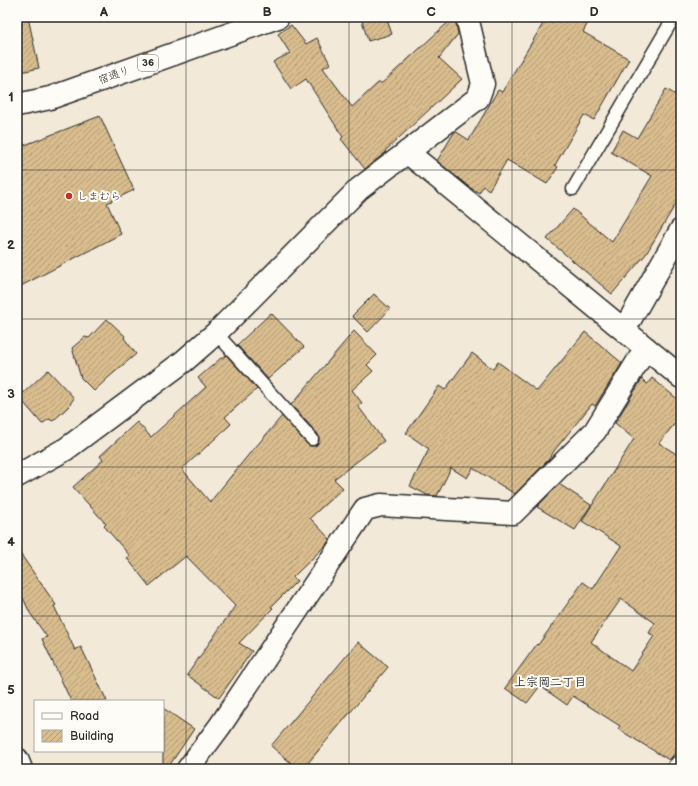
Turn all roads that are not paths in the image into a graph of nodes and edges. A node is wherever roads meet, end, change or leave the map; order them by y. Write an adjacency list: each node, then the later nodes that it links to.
1 (278, 17): 4 (street, 宿通り / 36)
2 (467, 17): 5 (street)
3 (674, 17): 6 (lane)
4 (17, 105)
5 (407, 152): 8 (street); 9 (street)
6 (573, 189)
7 (681, 230): 8 (street)
8 (624, 330): 10 (street)
9 (216, 333): 12 (lane); 13 (street)
10 (646, 348): 11 (street); 17 (street)
11 (681, 377)
12 (312, 439)
13 (17, 476)
14 (17, 759): 16 (street)
15 (681, 766): 18 (street)
16 (21, 769)
17 (188, 769)
18 (678, 769)

